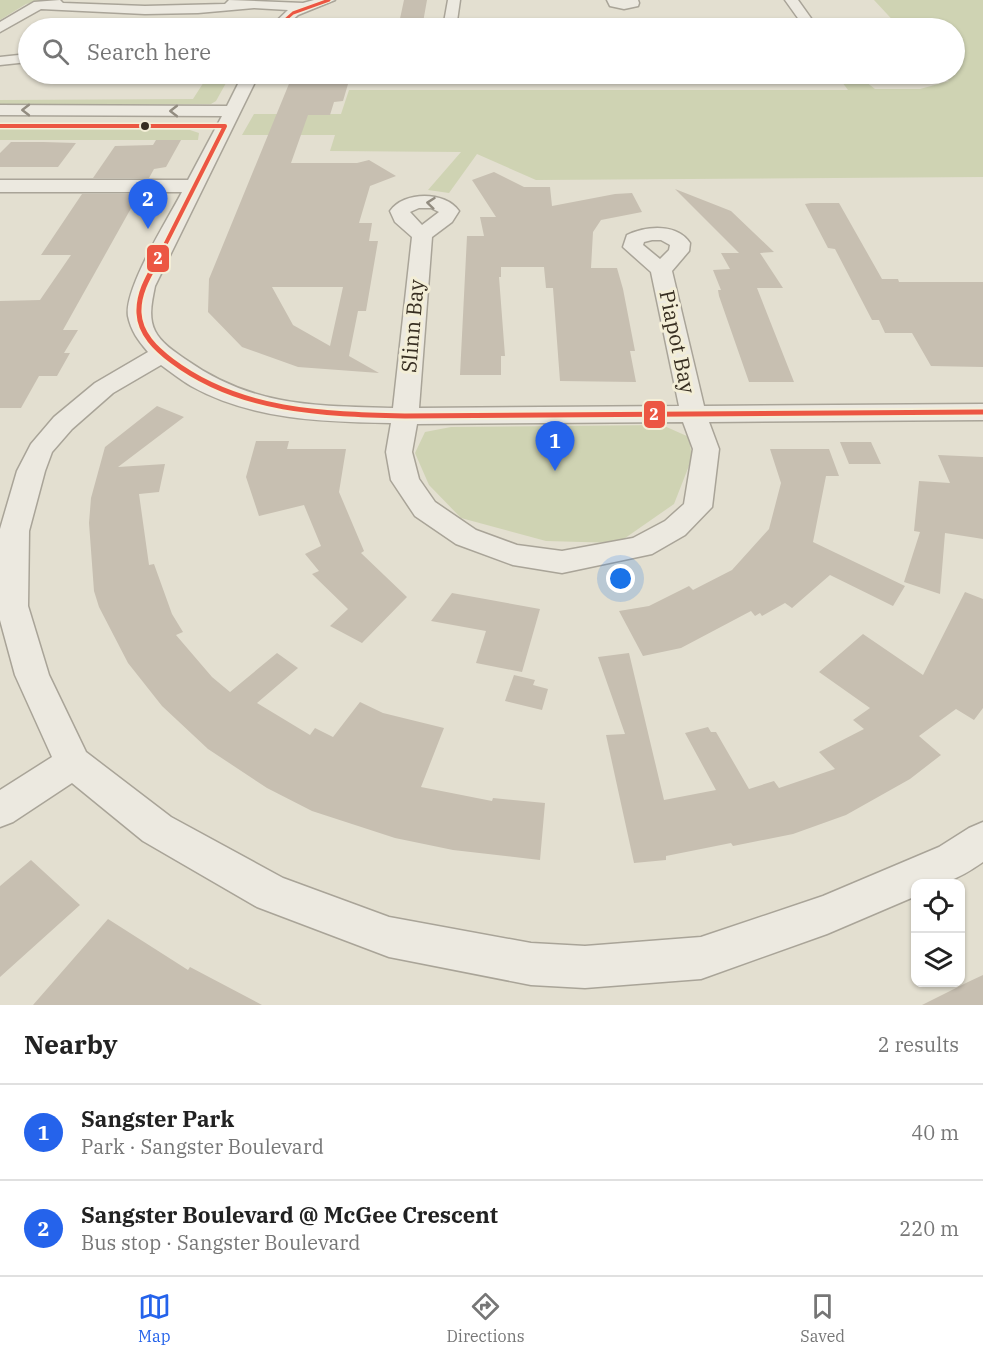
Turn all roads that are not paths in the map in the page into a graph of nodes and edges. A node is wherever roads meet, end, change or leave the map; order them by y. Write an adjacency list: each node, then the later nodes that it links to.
1 (128, 0): 8 (street)
2 (160, 0): 9 (street)
3 (329, 0): 10 (street)
4 (454, 0): 12 (street)
5 (613, 0): 6 (street)
6 (632, 0)
7 (791, 0): 13 (street)
8 (39, 5): 9 (street); 14 (street)
9 (251, 5): 10 (street)
10 (302, 7): 11 (street)
11 (286, 18)
12 (451, 18)
13 (804, 18)
14 (0, 28)
15 (18, 59): 16 (street)
16 (0, 60)
17 (0, 66): 18 (street)
18 (18, 67)
19 (246, 84): 21 (street)
20 (0, 110): 21 (street, one-way to 20)
21 (229, 118): 22 (street); 24 (street)
22 (0, 126)
23 (0, 186): 24 (street)
24 (195, 186): 27 (street)
25 (422, 235): 30 (street, Slinn Bay)
26 (661, 270): 29 (street, Piapot Bay)
27 (162, 354): 30 (street); 31 (street)
28 (983, 412): 29 (street)
29 (693, 413): 30 (street); 30 (street, Slinn Bay)
30 (405, 416)
31 (73, 763): 32 (street); 33 (street)
32 (0, 810)
33 (983, 840)

